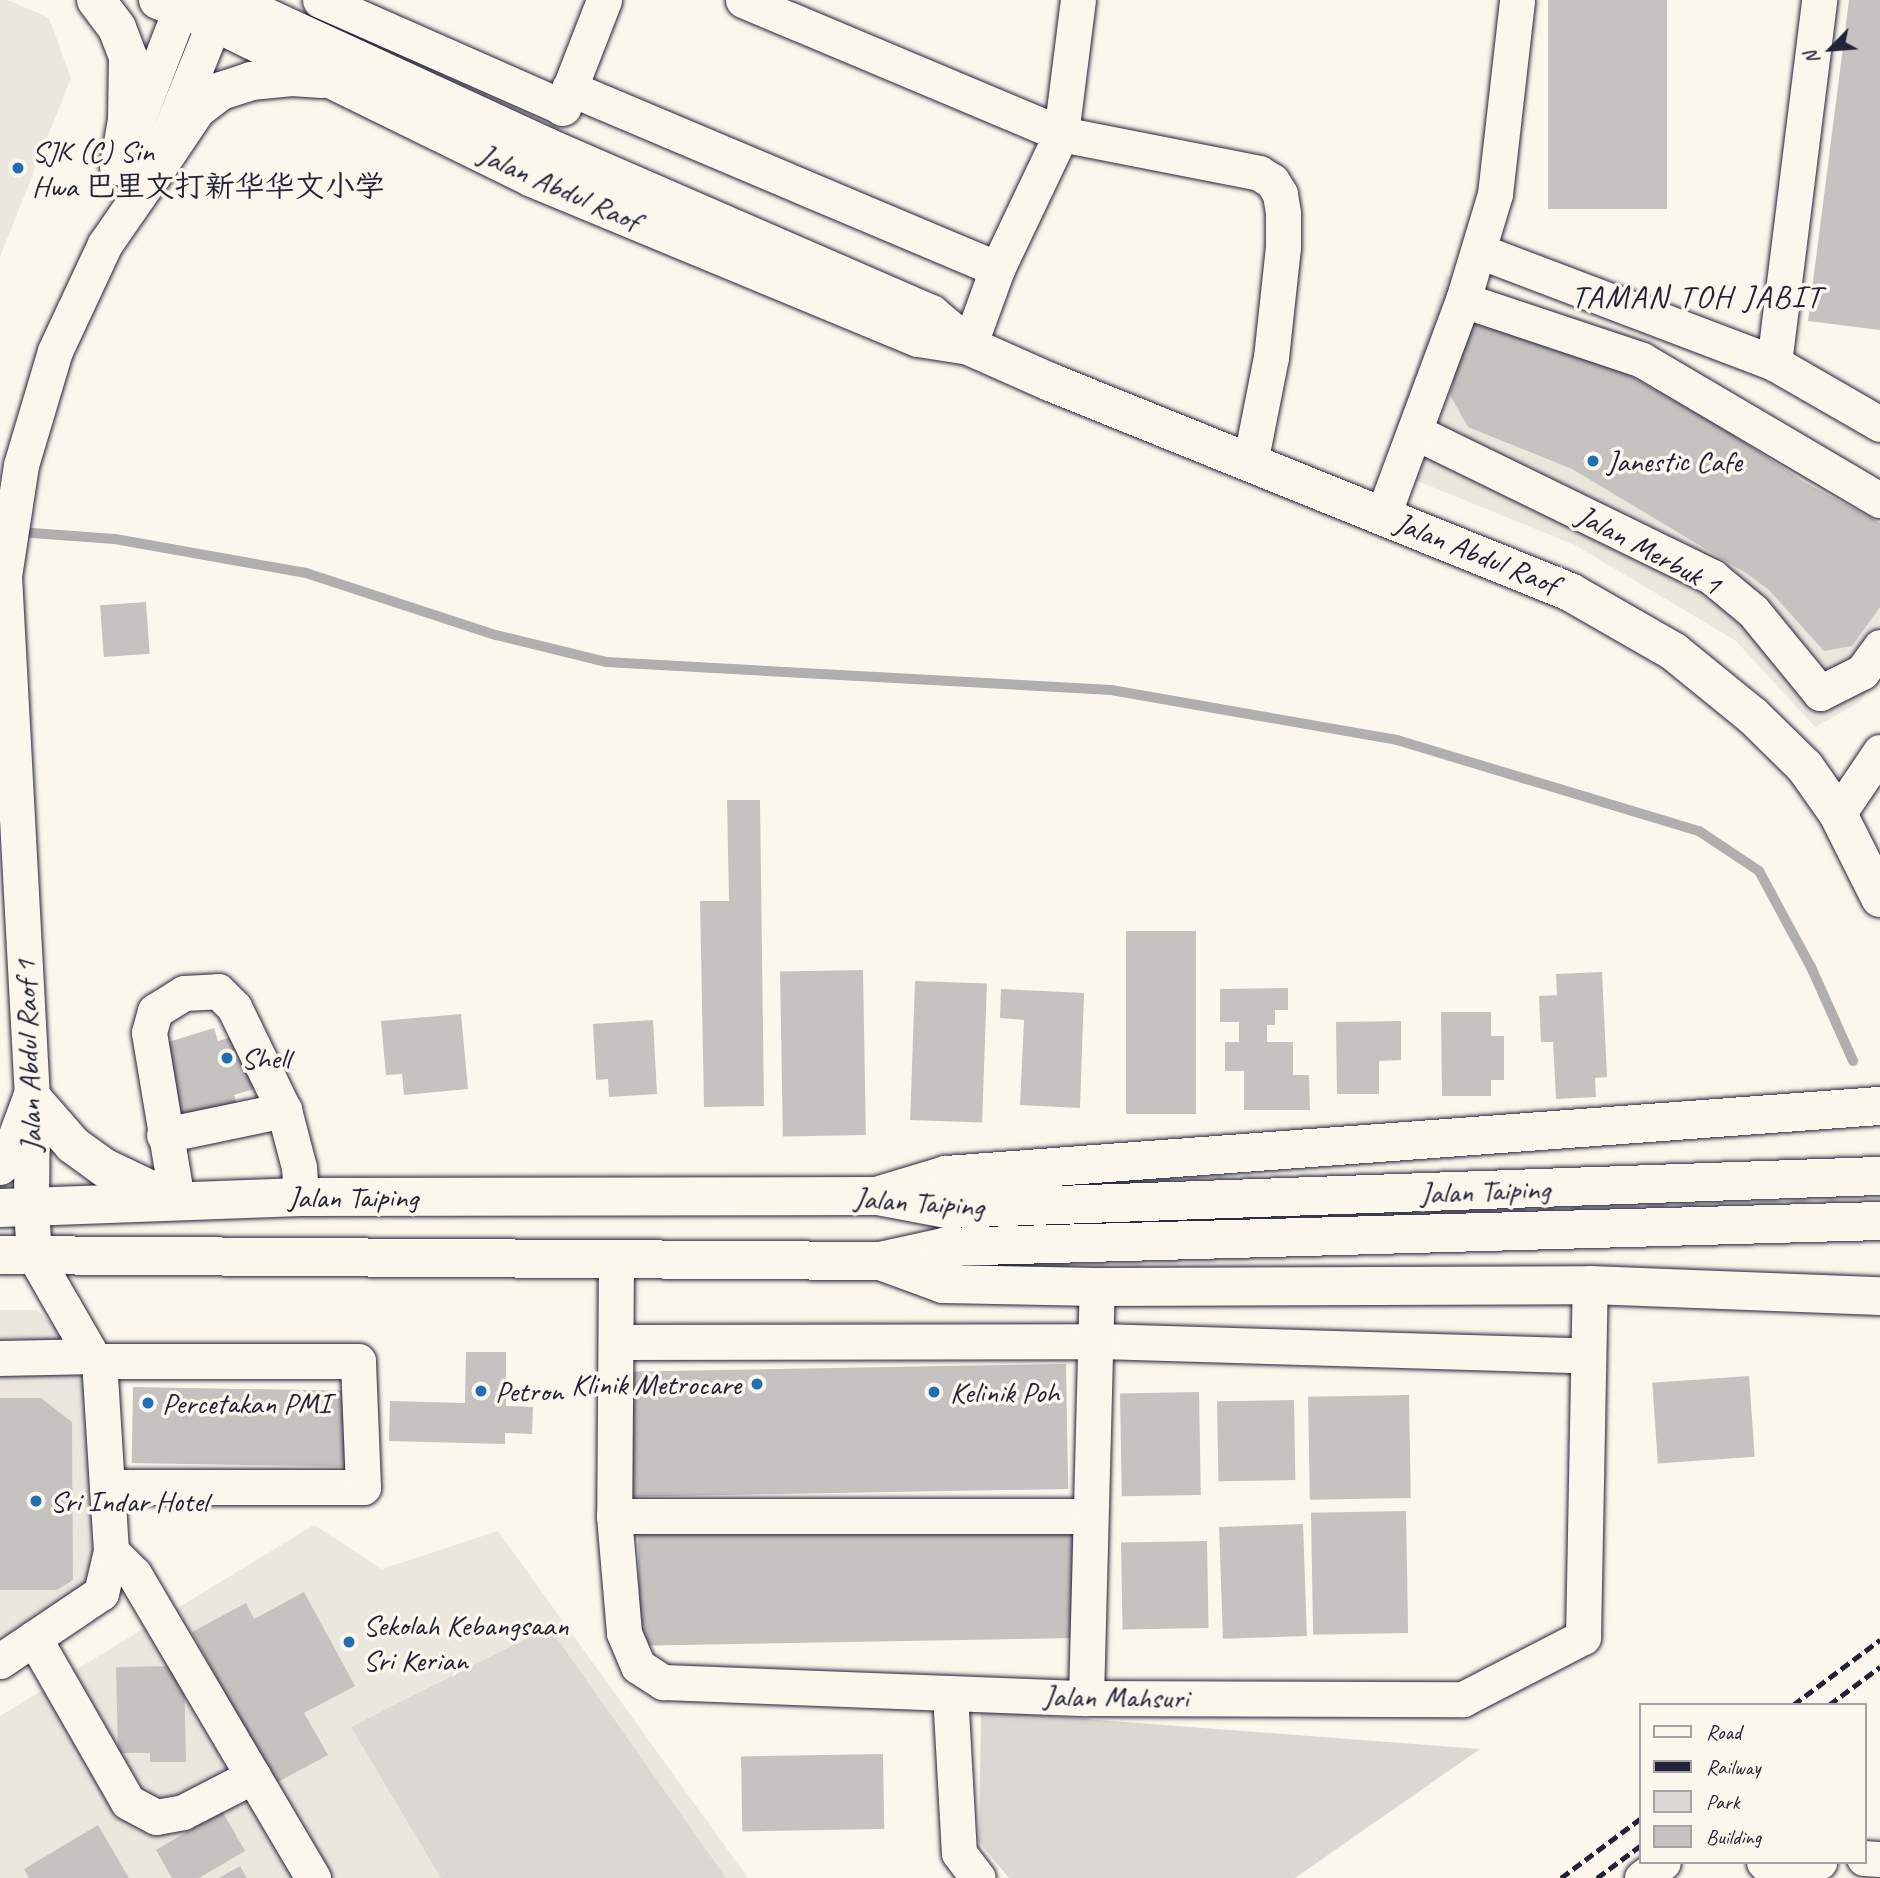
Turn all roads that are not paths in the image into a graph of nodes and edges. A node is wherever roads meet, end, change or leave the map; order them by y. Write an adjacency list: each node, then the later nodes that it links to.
1 (96, 0): 13 (main road)
2 (320, 0): 10 (street)
3 (604, 0): 10 (street)
4 (743, 0): 11 (street)
5 (1078, 0): 11 (street)
6 (1517, 0): 14 (street)
7 (1819, 0): 18 (street)
8 (198, 5): 9 (main road, Jalan Abdul Raof); 12 (main road, Jalan Abdul Raof); 13 (street, Jalan Abdul Raof 1)
9 (331, 80): 12 (main road, Jalan Abdul Raof); 13 (main road)
10 (566, 97): 12 (street); 15 (street)
11 (1061, 134): 15 (street); 21 (street)
12 (539, 162): 17 (main road, Jalan Abdul Raof)
13 (135, 171): 28 (street, Jalan Abdul Raof 1)
14 (1479, 251): 16 (street); 18 (street)
15 (997, 269): 17 (street)
16 (1463, 300): 20 (street); 22 (street)
17 (969, 346): 21 (main road, Jalan Abdul Raof)
18 (1774, 363): 19 (street)
19 (1880, 424)
20 (1415, 432): 23 (street); 24 (street, Jalan Merbuk 1)
21 (1250, 463): 23 (main road, Jalan Abdul Raof)
22 (1880, 500)
23 (1383, 515): 26 (main road, Jalan Abdul Raof)
24 (1880, 647)
25 (1878, 760): 26 (street)
26 (1838, 814): 27 (main road, Jalan Abdul Raof)
27 (1880, 898)
28 (32, 1098): 32 (main road); 36 (main road); 37 (street, Jalan Abdul Raof 1)
29 (1874, 1102): 34 (main road)
30 (284, 1110): 31 (street); 31 (street); 35 (street)
31 (164, 1135): 36 (street)
32 (0, 1166)
33 (1880, 1177): 34 (main road, Jalan Taiping)
34 (878, 1196): 35 (main road, Jalan Taiping)
35 (301, 1197): 36 (main road, Jalan Taiping)
36 (175, 1200): 37 (main road, Jalan Taiping)
37 (15, 1208): 39 (street, Jalan Abdul Raof 1)
38 (1880, 1221): 41 (main road, Jalan Taiping)
39 (17, 1255): 40 (main road, Jalan Taiping); 49 (street)
40 (616, 1259): 41 (main road, Jalan Taiping); 46 (street)
41 (880, 1261): 43 (main road)
42 (1590, 1285): 43 (main road); 44 (main road); 47 (street)
43 (1097, 1286): 45 (street)
44 (1880, 1296)
45 (1096, 1341): 46 (street); 47 (street); 52 (street)
46 (616, 1342): 51 (street)
47 (1587, 1356): 57 (street, Jalan Mahsuri)
48 (0, 1358): 49 (street)
49 (96, 1359): 50 (street); 50 (street)
50 (107, 1487): 53 (street)
51 (614, 1516): 52 (street); 56 (street, Jalan Mahsuri)
52 (1090, 1516): 57 (street)
53 (111, 1551): 54 (street); 58 (street)
54 (34, 1638): 55 (street); 58 (street)
55 (0, 1661)
56 (950, 1693): 57 (street, Jalan Mahsuri); 63 (street)
57 (1086, 1698)
58 (253, 1776): 62 (street)
59 (1660, 1864): 64 (street)
60 (1766, 1864): 65 (street)
61 (1814, 1864): 66 (street)
62 (313, 1878)
63 (978, 1878)
64 (1642, 1878)
65 (1780, 1878)
66 (1798, 1878)

